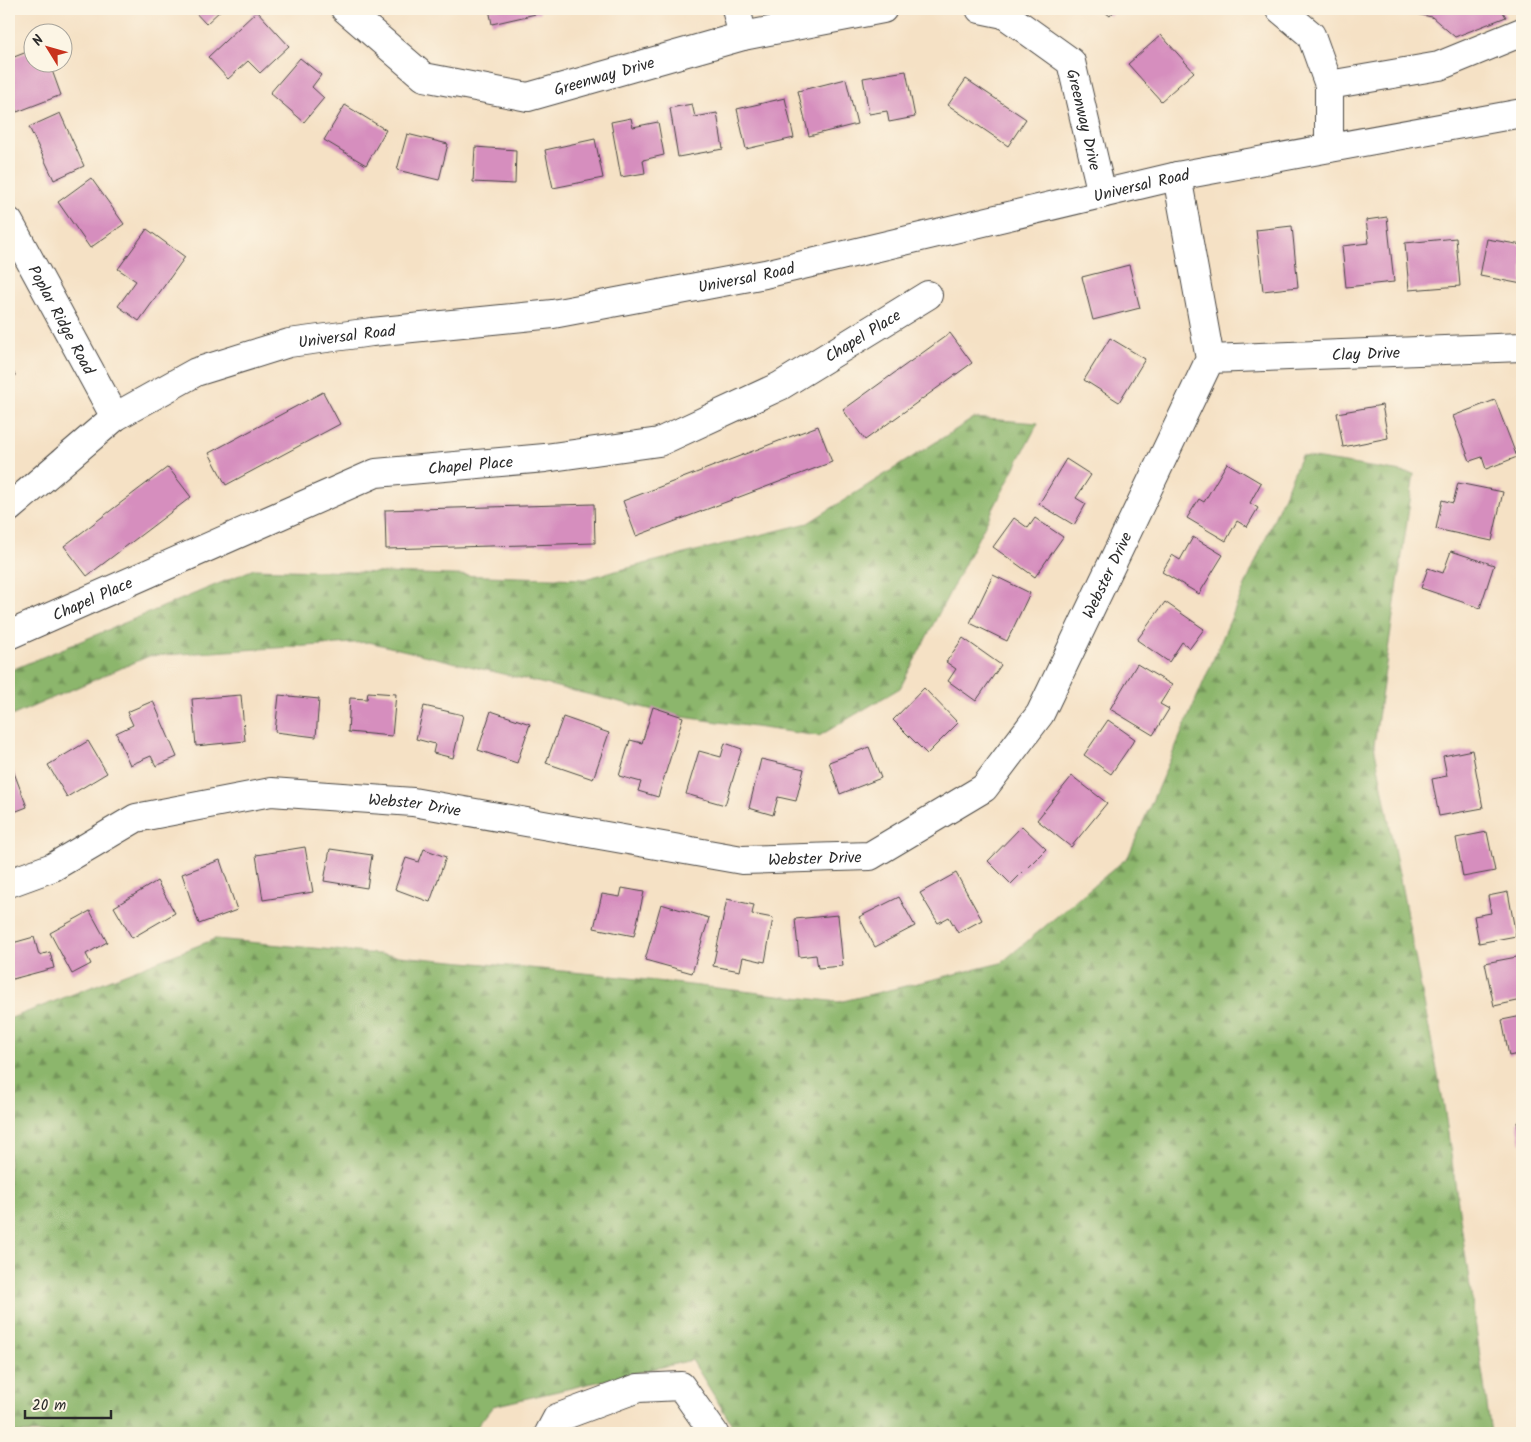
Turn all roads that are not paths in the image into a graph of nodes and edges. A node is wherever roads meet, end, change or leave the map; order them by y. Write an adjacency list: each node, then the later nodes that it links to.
1 (345, 9): 7 (street, Greenway Drive)
2 (736, 9): 7 (street)
3 (883, 9): 7 (street, Greenway Drive)
4 (980, 9): 12 (street, Greenway Drive)
5 (1280, 9): 8 (street)
6 (1522, 32): 8 (street)
7 (743, 36)
8 (1329, 85): 10 (street)
9 (1522, 113): 10 (street, Universal Road)
10 (1330, 148): 11 (street, Universal Road)
11 (1177, 176): 12 (street, Universal Road); 16 (street)
12 (1102, 194): 17 (street, Universal Road)
13 (9, 222): 17 (street, Poplar Ridge Road)
14 (928, 295): 19 (street, Chapel Place)
15 (1522, 347): 16 (street, Clay Drive)
16 (1210, 359): 20 (street, Webster Drive)
17 (115, 417): 18 (street, Universal Road)
18 (9, 508)
19 (9, 635)
20 (9, 883)
21 (549, 1433): 22 (street)
22 (714, 1433)

